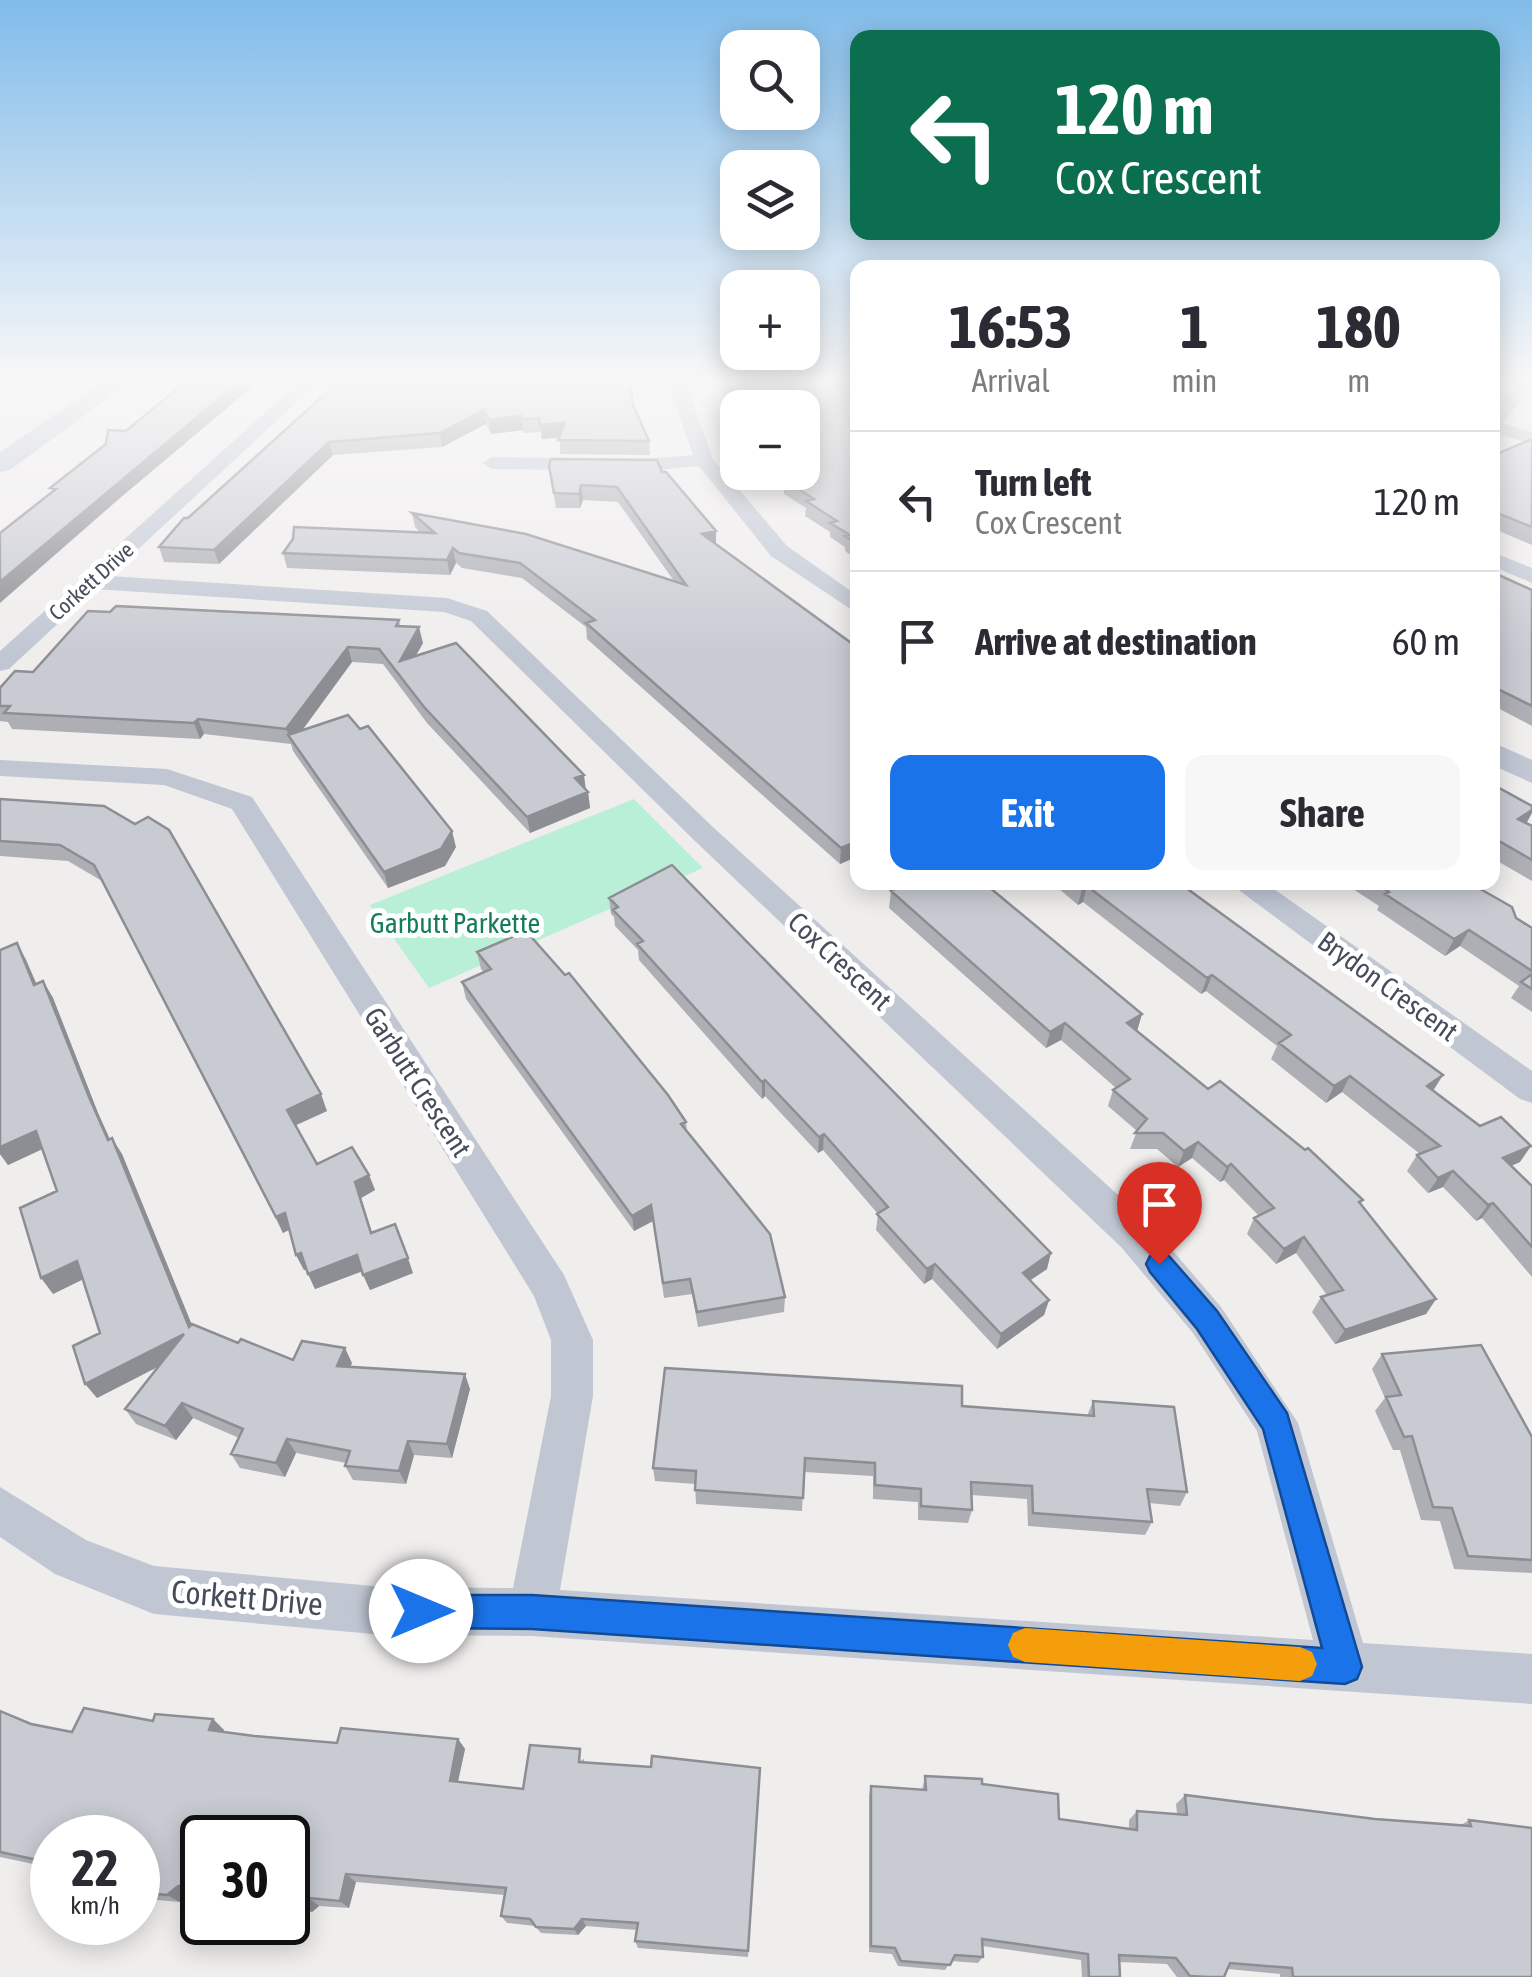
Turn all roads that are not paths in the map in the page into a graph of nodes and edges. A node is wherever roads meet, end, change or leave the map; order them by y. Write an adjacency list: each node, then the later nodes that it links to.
1 (213, 470): 5 (street, Corkett Drive)
2 (713, 470): 6 (street)
3 (1500, 562): 4 (street)
4 (1532, 576)
5 (90, 582): 7 (street, Corkett Drive); 15 (street, Cox Crescent)
6 (850, 602)
7 (0, 664)
8 (1500, 756): 10 (street)
9 (0, 768): 14 (street, Garbutt Crescent)
10 (1532, 773)
11 (1255, 890): 12 (street, Brydon Crescent)
12 (1532, 1089)
13 (0, 1510): 14 (street, Corkett Drive)
14 (532, 1612): 15 (street, Corkett Drive)
15 (1345, 1667): 16 (street, Corkett Drive)
16 (1532, 1679)

